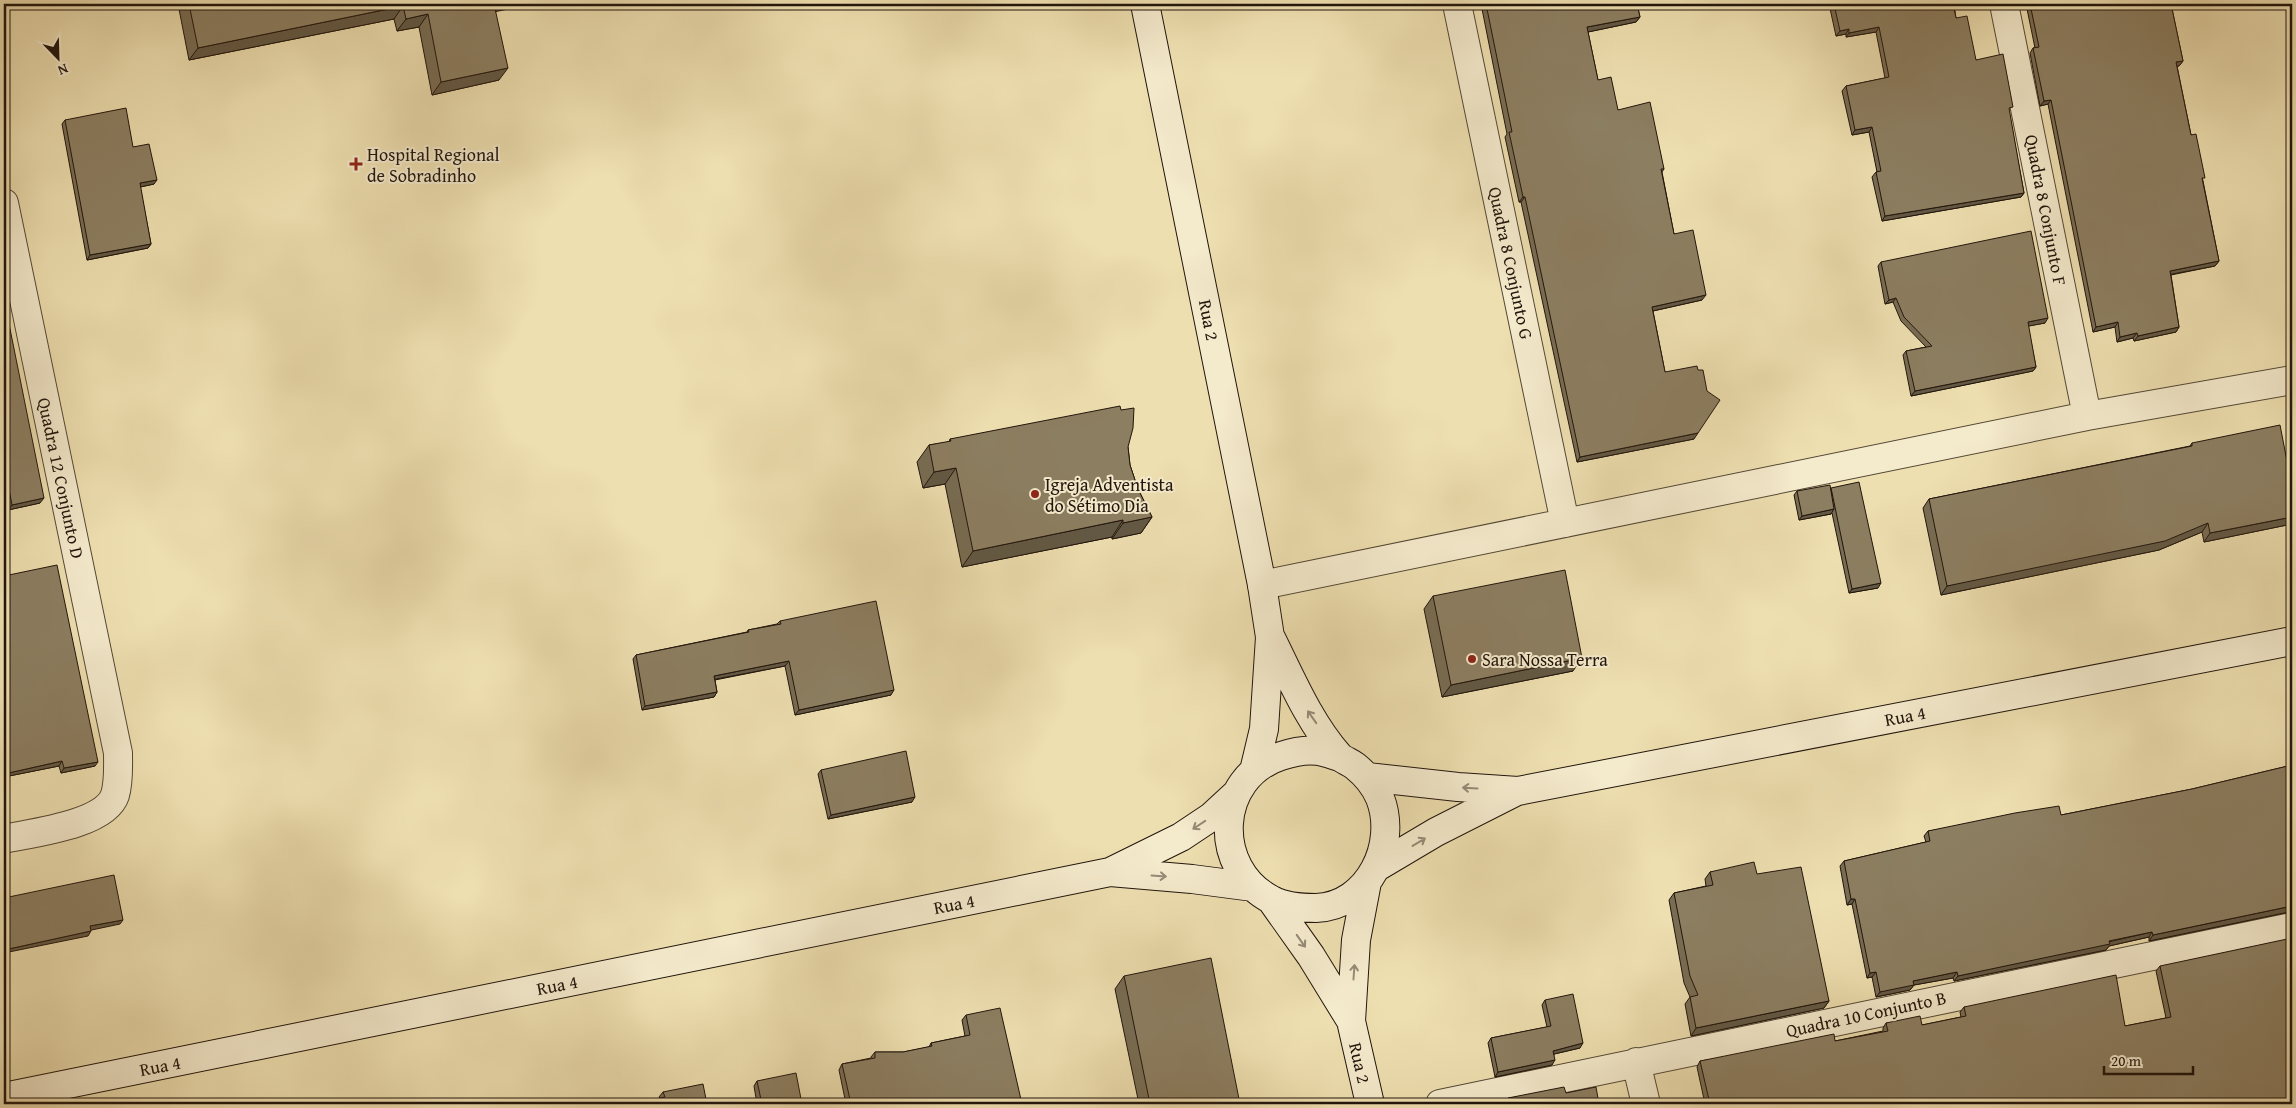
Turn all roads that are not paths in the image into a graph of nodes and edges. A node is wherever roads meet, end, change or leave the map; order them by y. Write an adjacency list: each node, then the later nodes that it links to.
1 (1145, 4): 8 (street, Rua 2)
2 (1457, 4): 7 (street, Quadra 8 Conjunto G)
3 (2004, 4): 6 (street, Quadra 8 Conjunto F)
4 (4, 203): 16 (street, Quadra 12 Conjunto D)
5 (2292, 380): 6 (street)
6 (2087, 416): 7 (street)
7 (1565, 523): 8 (street)
8 (1262, 585): 9 (street, Rua 2)
9 (1270, 637): 11 (street, one-way to 9); 12 (street)
10 (2292, 641): 14 (street, Rua 4)
11 (1340, 757): 12 (street); 13 (street)
12 (1254, 771): 15 (street)
13 (1367, 777): 14 (street, one-way to 13); 18 (street)
14 (1518, 791): 18 (street, one-way to 14)
15 (1236, 793): 17 (street, one-way to 17); 19 (street)
16 (4, 839)
17 (1110, 872): 19 (street, one-way to 19); 23 (street, Rua 4)
18 (1372, 874): 19 (street); 21 (street, one-way to 18)
19 (1263, 894): 21 (street, one-way to 21)
20 (2292, 927): 22 (street, Quadra 10 Conjunto B)
21 (1351, 1021): 24 (street, Rua 2)
22 (1636, 1062): 25 (street, Quadra 10 Conjunto B); 26 (street)
23 (4, 1098)
24 (1370, 1104)
25 (1440, 1104)
26 (1646, 1104)

